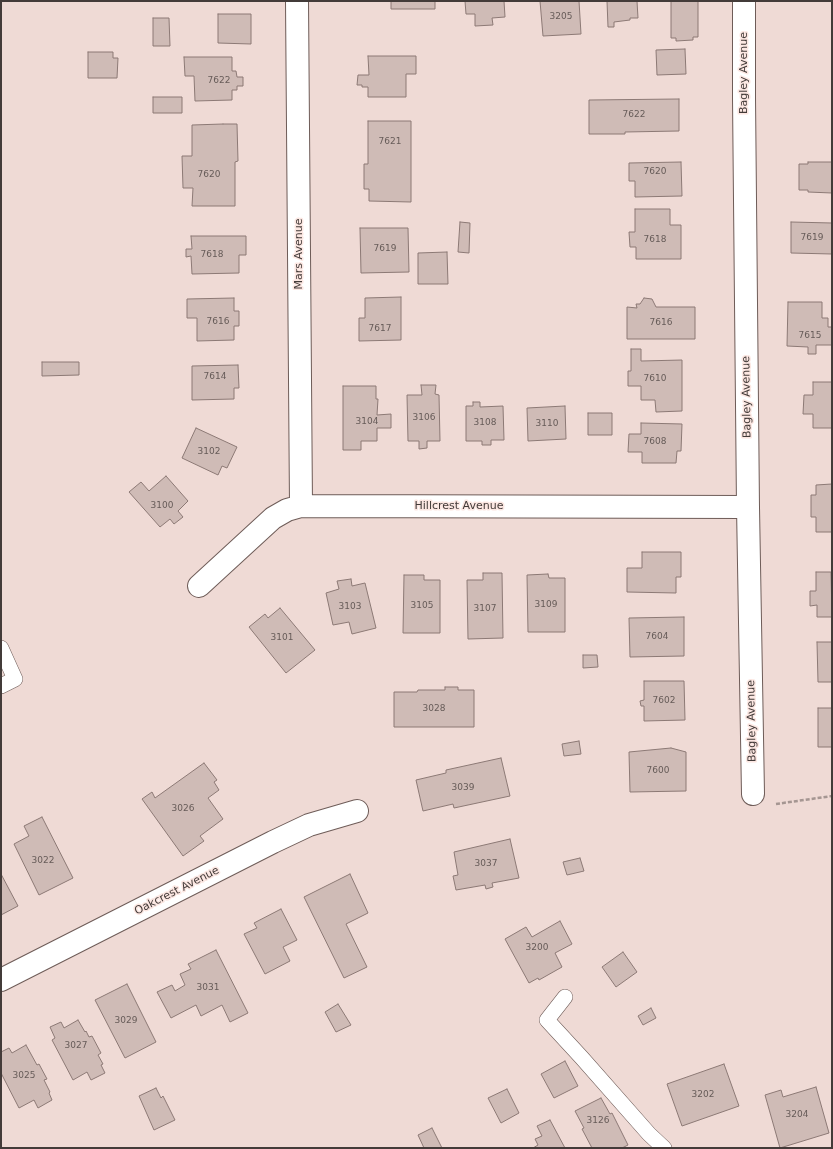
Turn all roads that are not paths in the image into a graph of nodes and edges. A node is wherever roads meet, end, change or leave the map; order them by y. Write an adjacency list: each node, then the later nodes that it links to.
1 (297, 1): 3 (street, Mars Avenue)
2 (744, 1): 4 (street, Bagley Avenue)
3 (301, 506): 4 (street, Hillcrest Avenue); 5 (street, Hillcrest Avenue)
4 (748, 507): 8 (street, Bagley Avenue)
5 (199, 586)
6 (1, 648): 7 (lane)
7 (1, 686)
8 (753, 794)
9 (357, 811): 10 (street, Oakcrest Avenue)
10 (1, 980)
11 (564, 997): 12 (lane)
12 (664, 1148)

